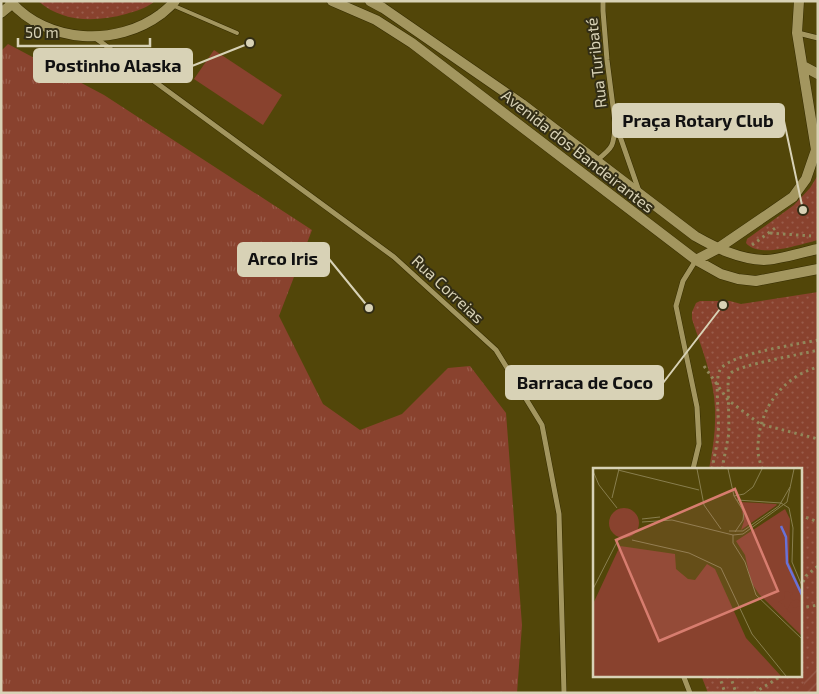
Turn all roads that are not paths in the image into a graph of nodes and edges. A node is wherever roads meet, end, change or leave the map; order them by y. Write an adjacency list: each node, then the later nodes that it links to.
1 (332, 1): 19 (street, Avenida dos Bandeirantes)
2 (370, 1): 15 (street, Avenida dos Bandeirantes)
3 (603, 1): 14 (street, Rua Turibaté)
4 (799, 1): 9 (street)
5 (11, 2): 7 (street); 10 (street)
6 (174, 3): 8 (lane); 10 (street)
7 (1, 13)
8 (237, 33)
9 (797, 33): 11 (street); 12 (street)
10 (94, 37): 23 (street, Rua Correias)
11 (818, 38)
12 (803, 66): 13 (street); 17 (street)
13 (818, 74)
14 (615, 122): 15 (street, Rua Turibaté); 16 (street, Rua Turibaté)
15 (597, 160): 16 (street, Avenida dos Bandeirantes)
16 (640, 194): 17 (street, Avenida dos Bandeirantes)
17 (717, 249): 18 (street, Avenida dos Bandeirantes); 19 (street)
18 (818, 249)
19 (696, 260): 20 (street, Avenida dos Bandeirantes); 21 (street)
20 (818, 269)
21 (693, 468)
22 (683, 676): 24 (street)
23 (564, 693)
24 (690, 693)

